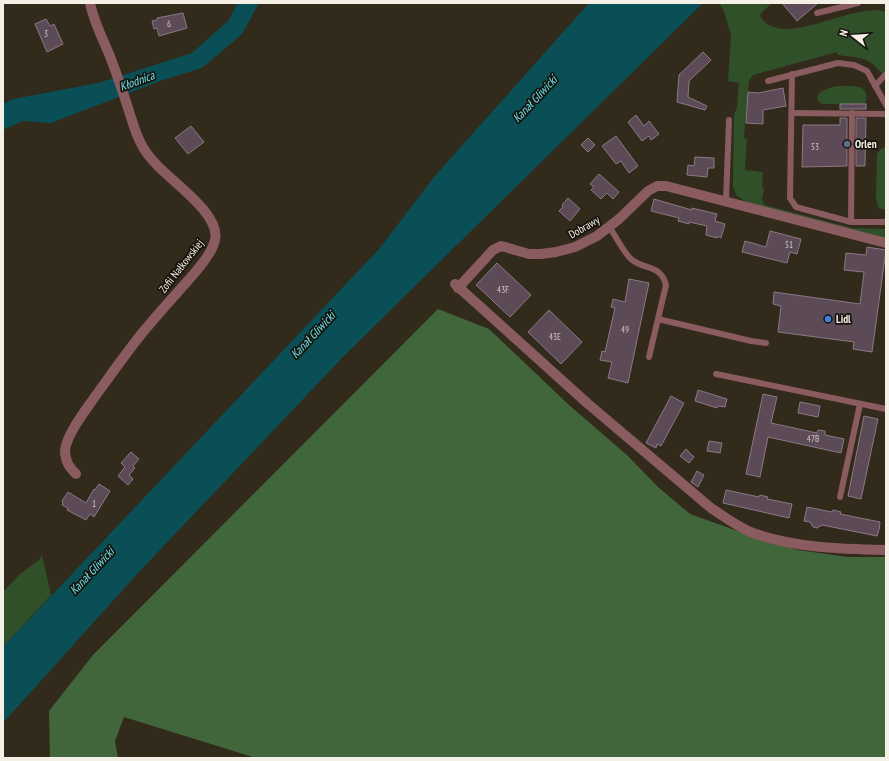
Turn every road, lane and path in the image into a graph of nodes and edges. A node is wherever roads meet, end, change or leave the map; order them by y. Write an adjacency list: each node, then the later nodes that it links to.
1 (90, 3): 24 (street, Zofii Nałkowskiej)
2 (858, 3): 3 (lane)
3 (817, 13)
4 (792, 74): 6 (lane); 7 (lane); 9 (lane)
5 (886, 74): 7 (lane)
6 (768, 81)
7 (875, 86): 8 (lane)
8 (886, 105)
9 (792, 113): 10 (lane); 14 (lane)
10 (852, 113): 11 (lane); 14 (lane)
11 (886, 114)
12 (729, 120): 13 (lane)
13 (726, 200): 16 (street, Dobrawy); 17 (street)
14 (851, 222): 15 (lane)
15 (886, 222)
16 (609, 226): 18 (lane); 26 (street, Dobrawy)
17 (886, 242)
18 (658, 319): 19 (lane); 20 (lane)
19 (766, 343)
20 (649, 357)
21 (716, 374): 22 (lane)
22 (860, 404): 23 (lane); 25 (lane)
23 (886, 409)
24 (76, 474)
25 (840, 497)
26 (886, 550)

